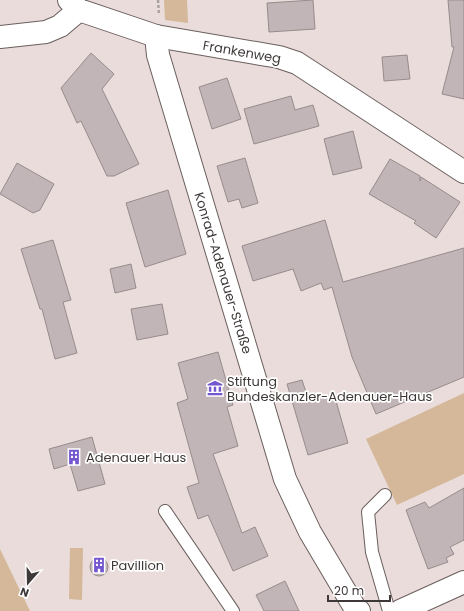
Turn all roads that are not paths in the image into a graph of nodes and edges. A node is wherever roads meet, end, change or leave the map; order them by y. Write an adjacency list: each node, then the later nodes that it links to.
1 (74, 5): 2 (street, Frankenweg); 3 (street)
2 (156, 36): 4 (street, Frankenweg); 9 (street, Konrad-Adenauer-Straße)
3 (0, 37)
4 (464, 172)
5 (385, 495): 10 (lane)
6 (165, 511): 8 (lane)
7 (464, 582): 11 (street)
8 (233, 611)
9 (359, 611)
10 (389, 611)
11 (400, 611)

